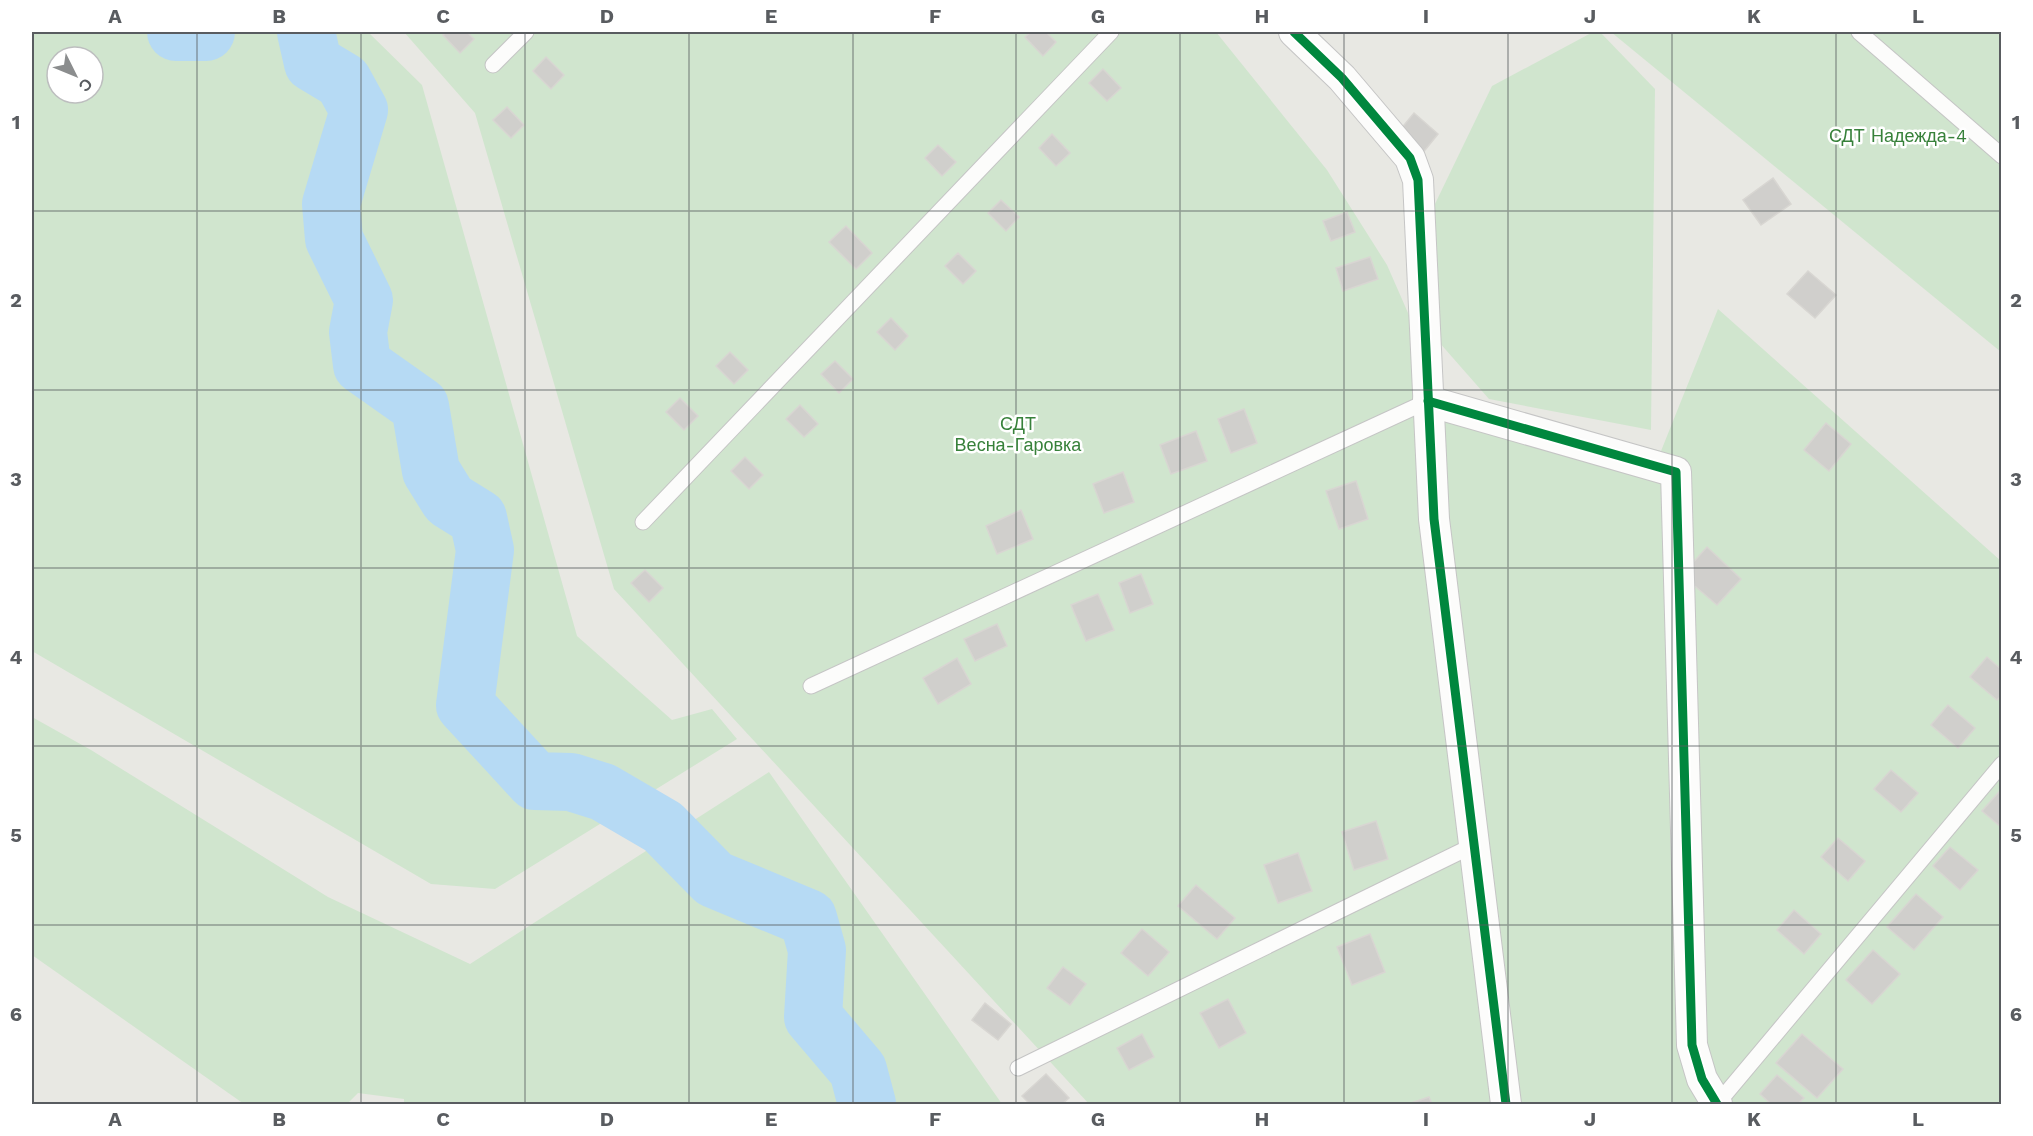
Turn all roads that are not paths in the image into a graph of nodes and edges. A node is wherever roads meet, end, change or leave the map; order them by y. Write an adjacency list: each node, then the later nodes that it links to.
1 (526, 32): 5 (lane)
2 (1110, 32): 8 (lane)
3 (1294, 32): 7 (street)
4 (1858, 32): 6 (lane)
5 (493, 65)
6 (2001, 156)
7 (1428, 401): 9 (lane); 11 (street); 14 (street)
8 (643, 522)
9 (811, 686)
10 (2001, 764): 14 (lane)
11 (1474, 845): 12 (lane); 13 (street)
12 (1018, 1068)
13 (1506, 1104)
14 (1717, 1104)

